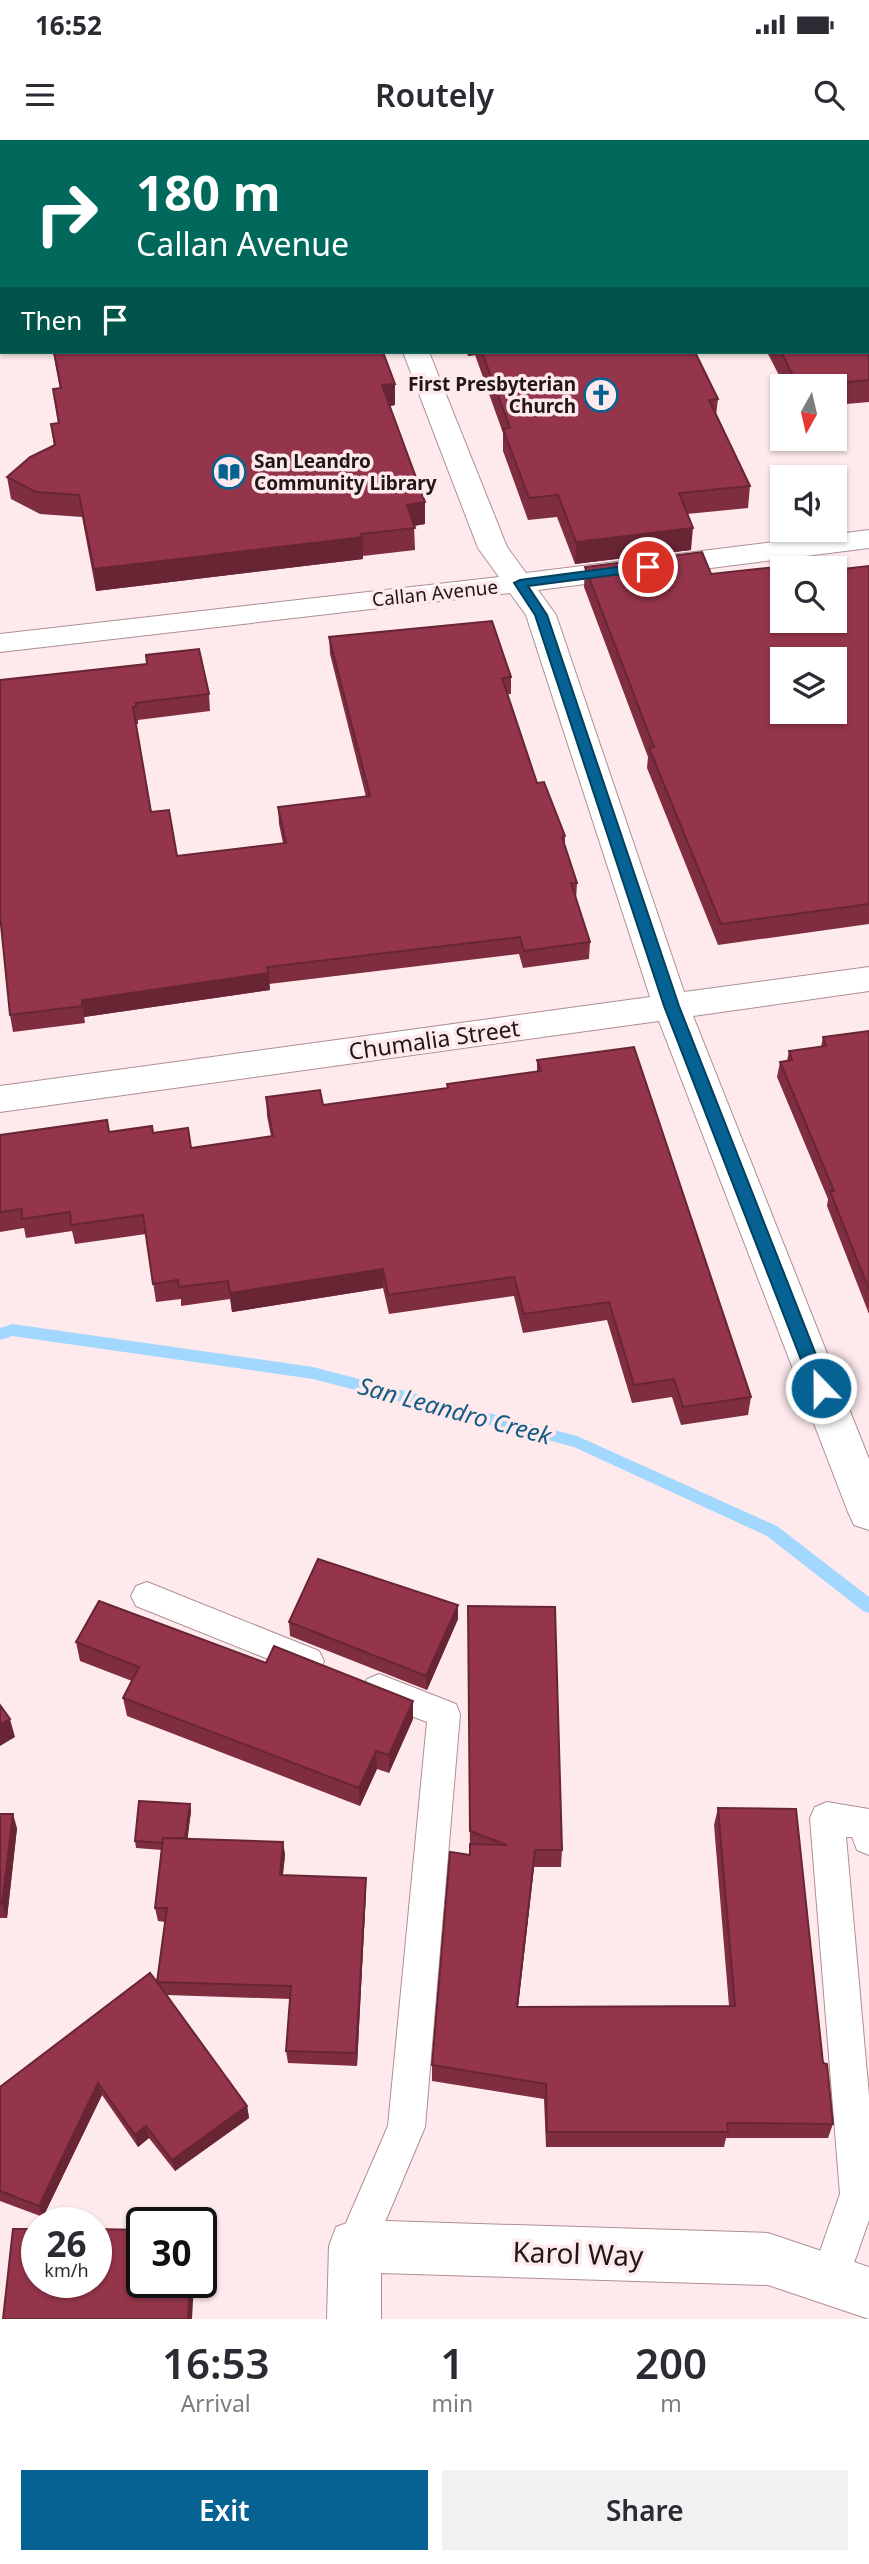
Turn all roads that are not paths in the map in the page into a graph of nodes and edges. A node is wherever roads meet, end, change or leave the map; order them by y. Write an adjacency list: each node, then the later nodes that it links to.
1 (417, 354): 5 (street)
2 (847, 539): 3 (street, Callan Avenue)
3 (869, 539)
4 (782, 542): 5 (street, Callan Avenue)
5 (520, 583): 6 (street, Callan Avenue); 8 (street)
6 (0, 643)
7 (869, 979): 8 (street, Chumalia Street)
8 (671, 1006): 9 (street, Chumalia Street); 10 (street)
9 (0, 1099)
10 (869, 1512)
11 (147, 1596): 13 (lane)
12 (869, 1839): 14 (lane)
13 (355, 2246): 14 (street, Karol Way); 15 (street)
14 (849, 2287)
15 (354, 2319)

